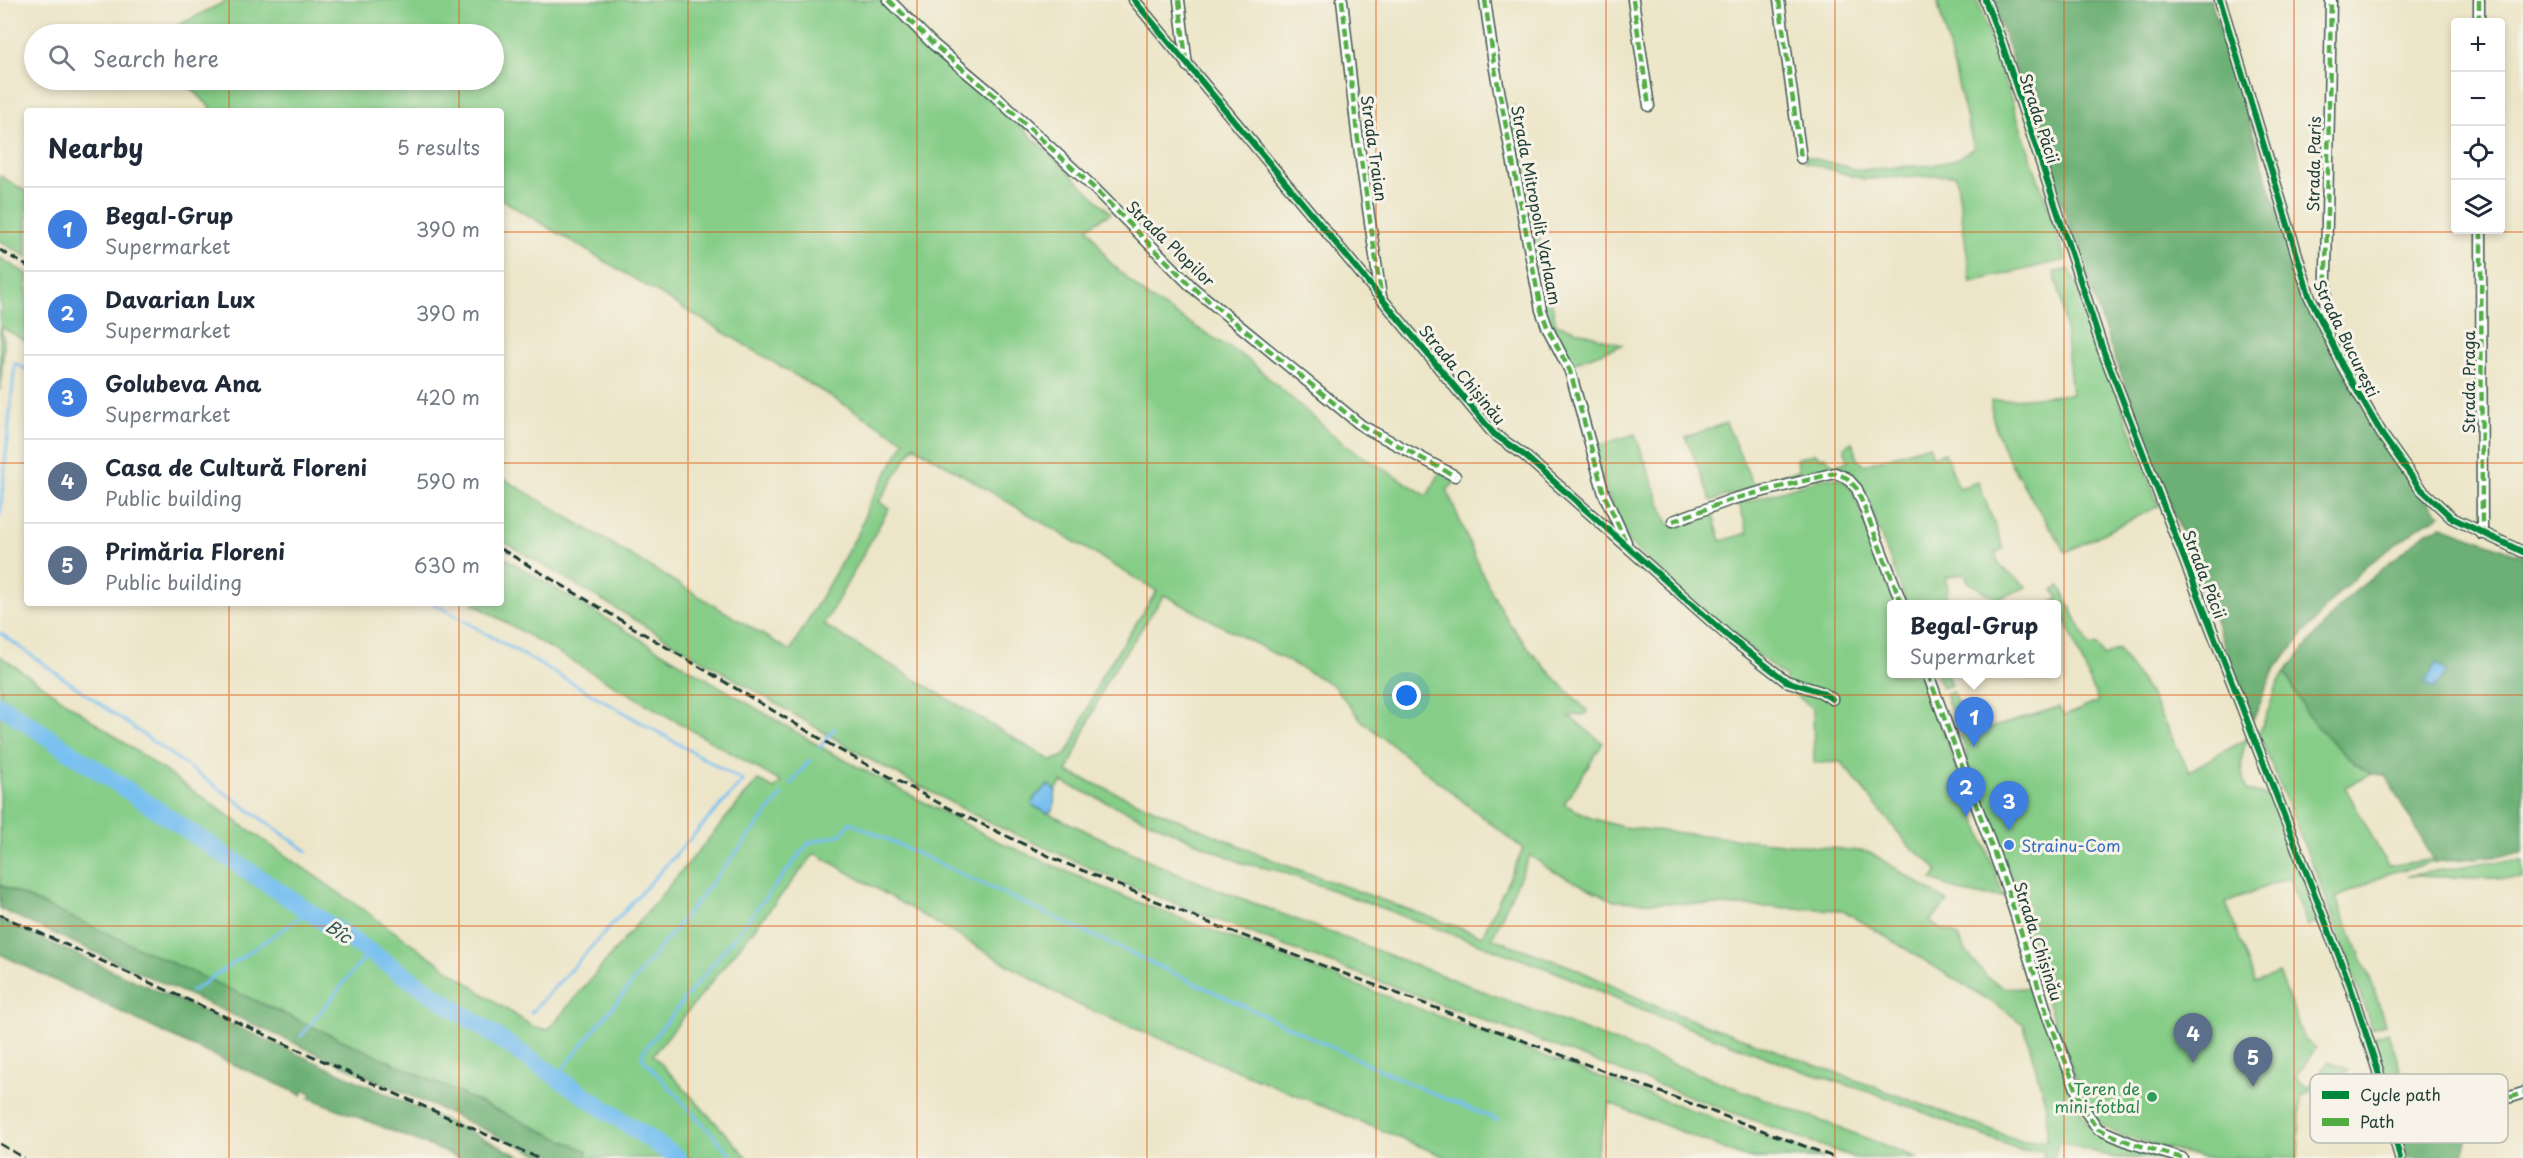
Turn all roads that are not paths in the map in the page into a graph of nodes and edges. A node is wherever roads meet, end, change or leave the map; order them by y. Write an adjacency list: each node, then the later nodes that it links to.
1 (889, 0): 19 (street, Strada Plopilor)
2 (1134, 0): 13 (street, Strada Chișinău)
3 (1179, 0): 13 (street)
4 (1342, 0): 17 (street, Strada Traian)
5 (1485, 0): 22 (street, Strada Mitropolit Varlaam)
6 (1634, 0): 14 (street)
7 (1779, 0): 15 (street)
8 (1985, 0): 27 (street, Strada Păcii)
9 (2220, 0): 18 (street, Strada București)
10 (2331, 0): 18 (street, Strada Paris)
11 (2479, 0): 12 (street)
12 (2479, 18)
13 (1187, 66): 17 (street, Strada Chișinău)
14 (1649, 106)
15 (1801, 158)
16 (2481, 234): 21 (street, Strada Praga)
17 (1381, 299): 22 (street, Strada Chișinău)
18 (2325, 328): 21 (street, Strada București)
19 (1455, 476)
20 (1673, 521): 24 (street)
21 (2482, 534): 23 (street, Strada București)
22 (1628, 546): 26 (street, Strada Chișinău)
23 (2523, 552)
24 (1900, 600)
25 (1929, 678): 31 (street, Strada Chișinău)
26 (1832, 699)
27 (2376, 1074)
28 (2523, 1093): 29 (street)
29 (2508, 1098)
30 (2396, 1143): 32 (street, Strada Păcii)
31 (2182, 1158)
32 (2400, 1158)

